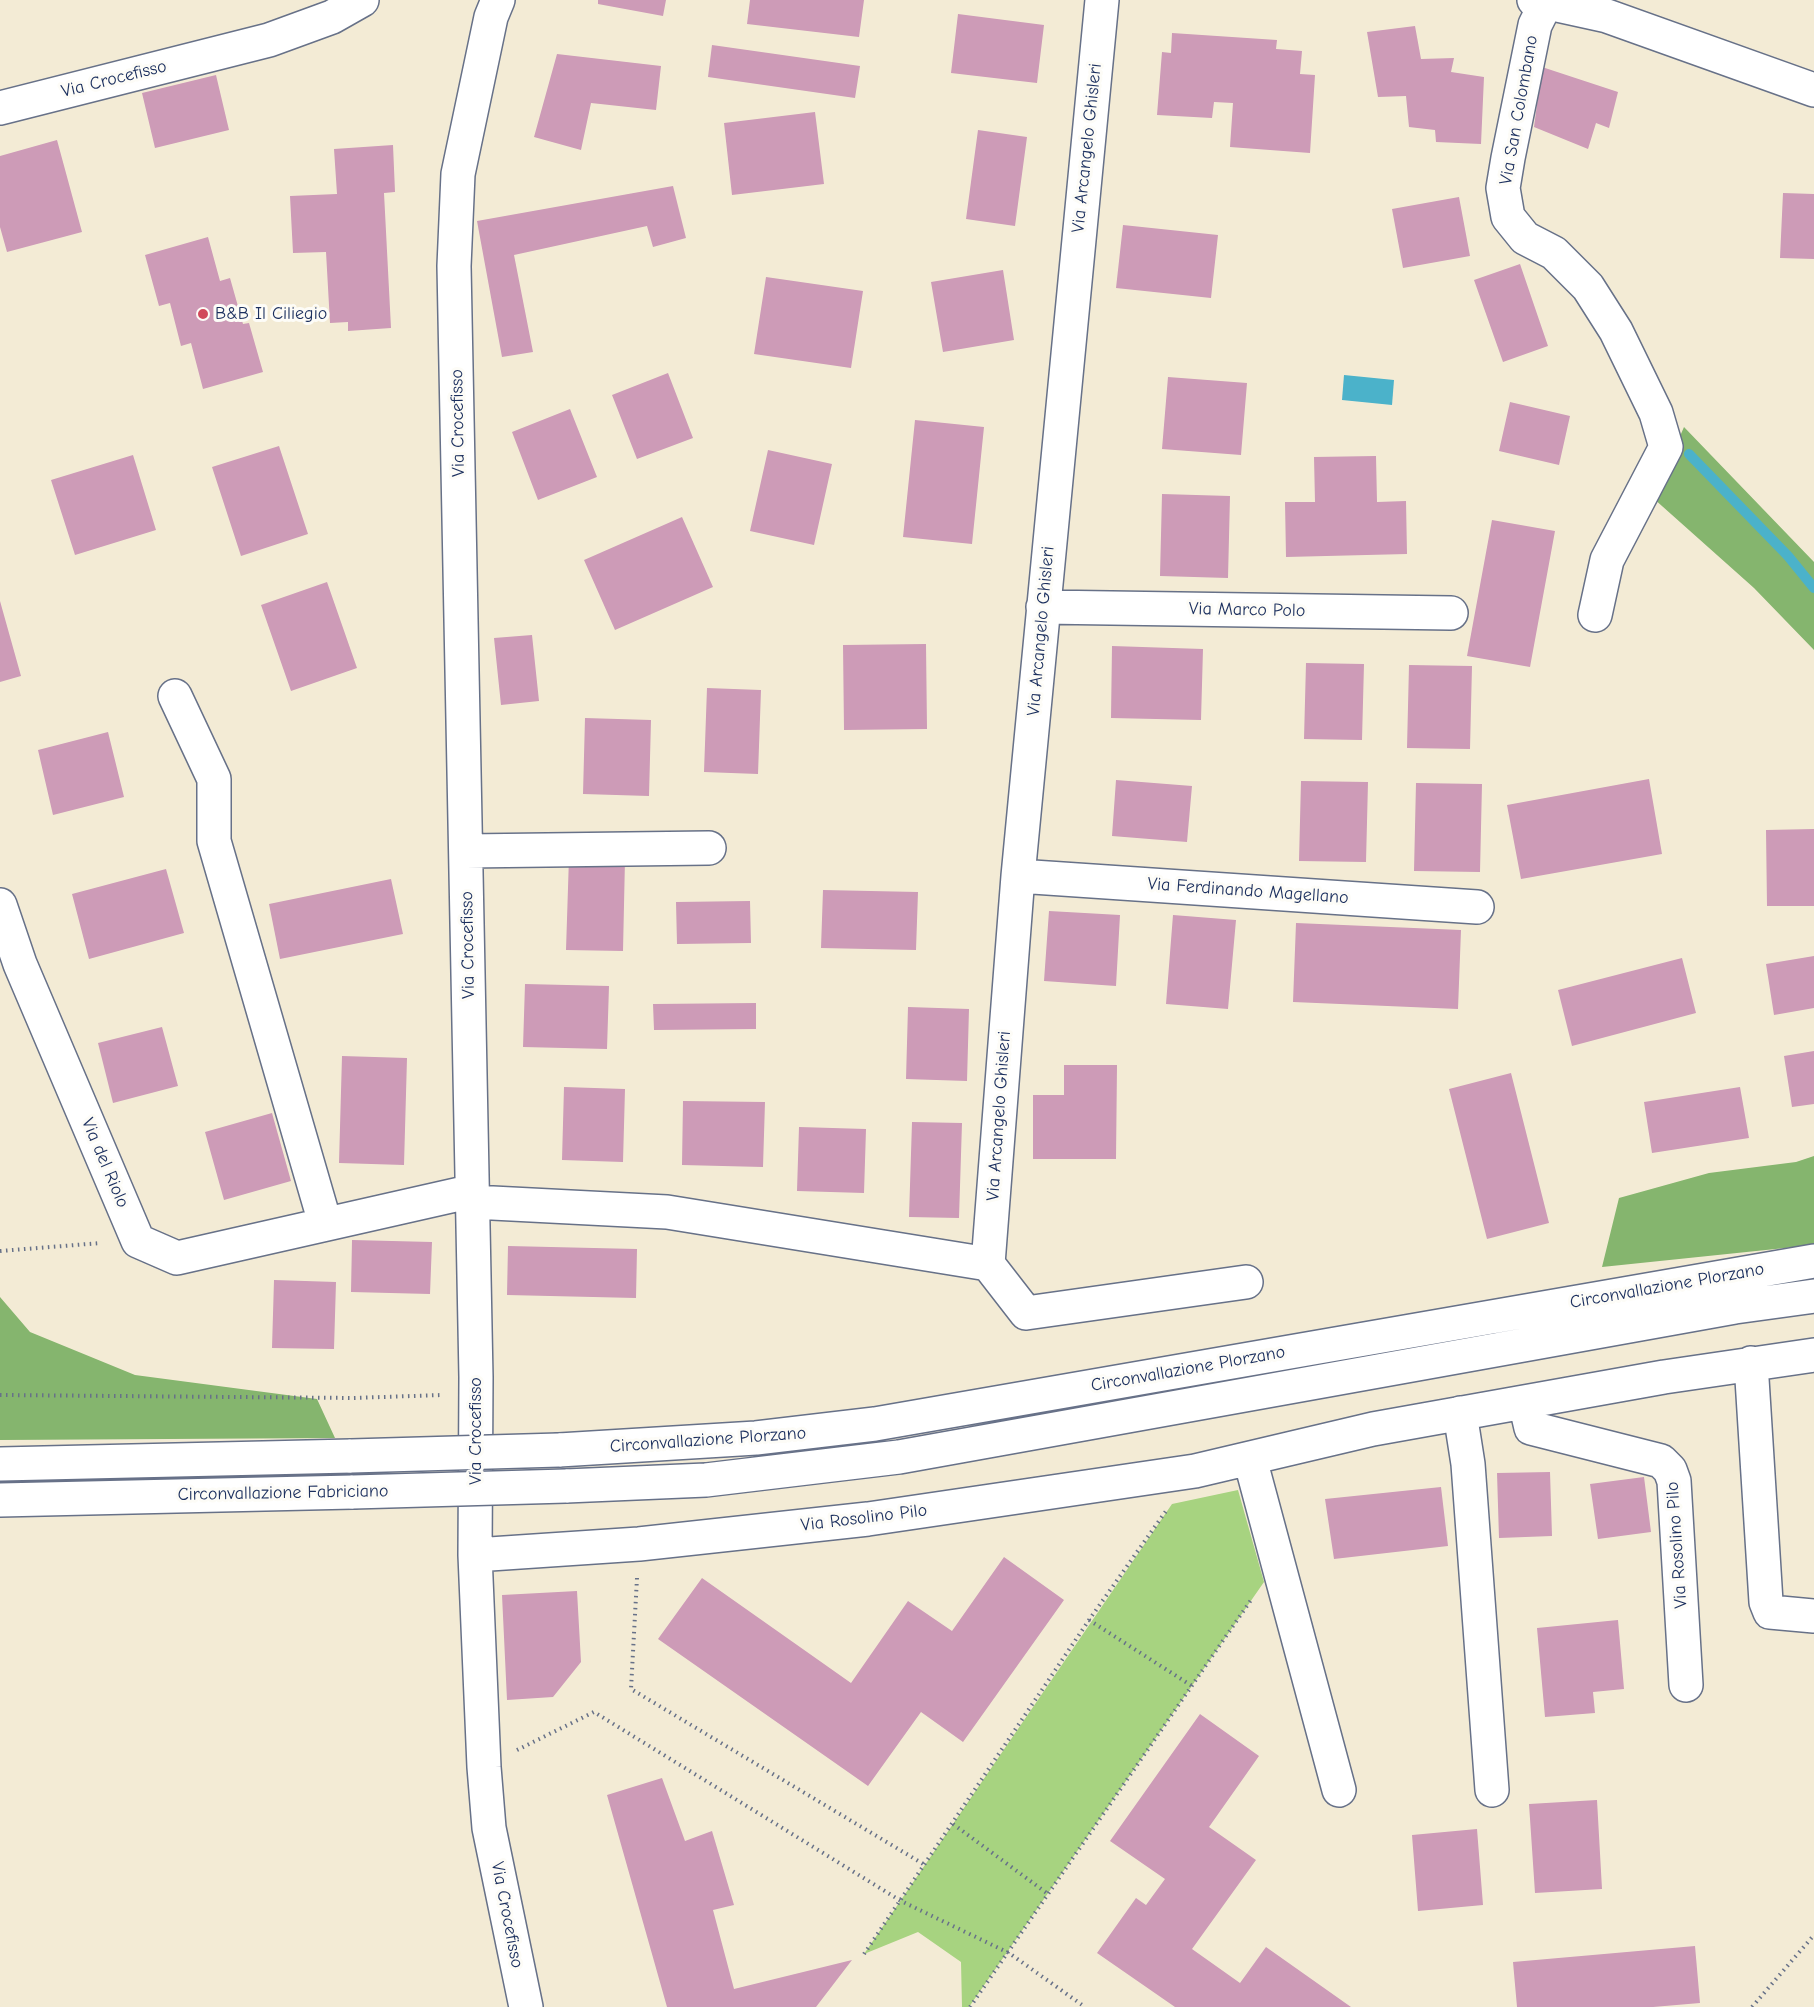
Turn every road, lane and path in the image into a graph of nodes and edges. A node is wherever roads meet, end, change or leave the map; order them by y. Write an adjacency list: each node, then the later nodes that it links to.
1 (362, 0): 6 (main road, Via Crocefisso)
2 (498, 0): 12 (main road, Via Crocefisso)
3 (1102, 0): 7 (main road, Via Arcangelo Ghisleri)
4 (1540, 1): 5 (main road, Via San Colombano); 9 (main road, Via San Colombano)
5 (1814, 90)
6 (0, 108)
7 (1043, 608): 8 (main road, Via Marco Polo); 13 (main road, Via Arcangelo Ghisleri)
8 (1451, 613)
9 (1595, 615)
10 (175, 696): 17 (main road)
11 (708, 848): 12 (main road)
12 (466, 851): 16 (main road, Via Crocefisso)
13 (1018, 876): 15 (main road, Via Ferdinando Magellano); 21 (main road, Via Arcangelo Ghisleri)
14 (0, 905): 18 (main road, Via del Riolo)
15 (1477, 907)
16 (473, 1196): 17 (main road); 21 (main road); 26 (main road, Via Crocefisso)
17 (326, 1223): 18 (main road)
18 (138, 1241): 19 (path)
19 (0, 1251)
20 (1814, 1261): 30 (main road, Circonvallazione Plorzano)
21 (988, 1264): 22 (main road)
22 (1246, 1282)
23 (1814, 1296): 34 (main road, Circonvallazione Plorzano)
24 (1814, 1355): 25 (main road, Via Rosolino Pilo)
25 (1751, 1363): 28 (main road, Via Rosolino Pilo); 39 (main road)
26 (476, 1394): 27 (path); 37 (main road, Via Crocefisso)
27 (0, 1395)
28 (1525, 1402): 29 (main road, Via Rosolino Pilo); 41 (main road, Via Rosolino Pilo)
29 (1460, 1413): 31 (main road, Via Rosolino Pilo); 44 (main road)
30 (559, 1450): 32 (main road, Circonvallazione Fabriciano, bridge)
31 (1250, 1459): 33 (main road, Via Rosolino Pilo); 38 (main road)
32 (0, 1464)
33 (1195, 1471): 36 (main road, Via Rosolino Pilo); 40 (path)
34 (566, 1486): 35 (main road, Circonvallazione Fabriciano, bridge)
35 (0, 1500)
36 (639, 1544): 37 (main road, Via Rosolino Pilo); 47 (path)
37 (475, 1555): 43 (main road, Via Crocefisso)
38 (1277, 1562): 42 (path); 45 (main road)
39 (1814, 1616)
40 (1089, 1620): 42 (path); 46 (path)
41 (1686, 1685)
42 (1192, 1686): 48 (path)
43 (484, 1767): 49 (path); 53 (main road, Via Crocefisso)
44 (1492, 1790)
45 (1339, 1791)
46 (953, 1824): 47 (path); 48 (path)
47 (925, 1865): 49 (path)
48 (1048, 1894): 51 (path)
49 (901, 1901): 51 (path); 52 (path)
50 (1814, 1935): 56 (path)
51 (1009, 1953): 54 (path); 55 (path)
52 (864, 1954)
53 (526, 2007)
54 (970, 2007)
55 (1085, 2007)
56 (1752, 2007)

